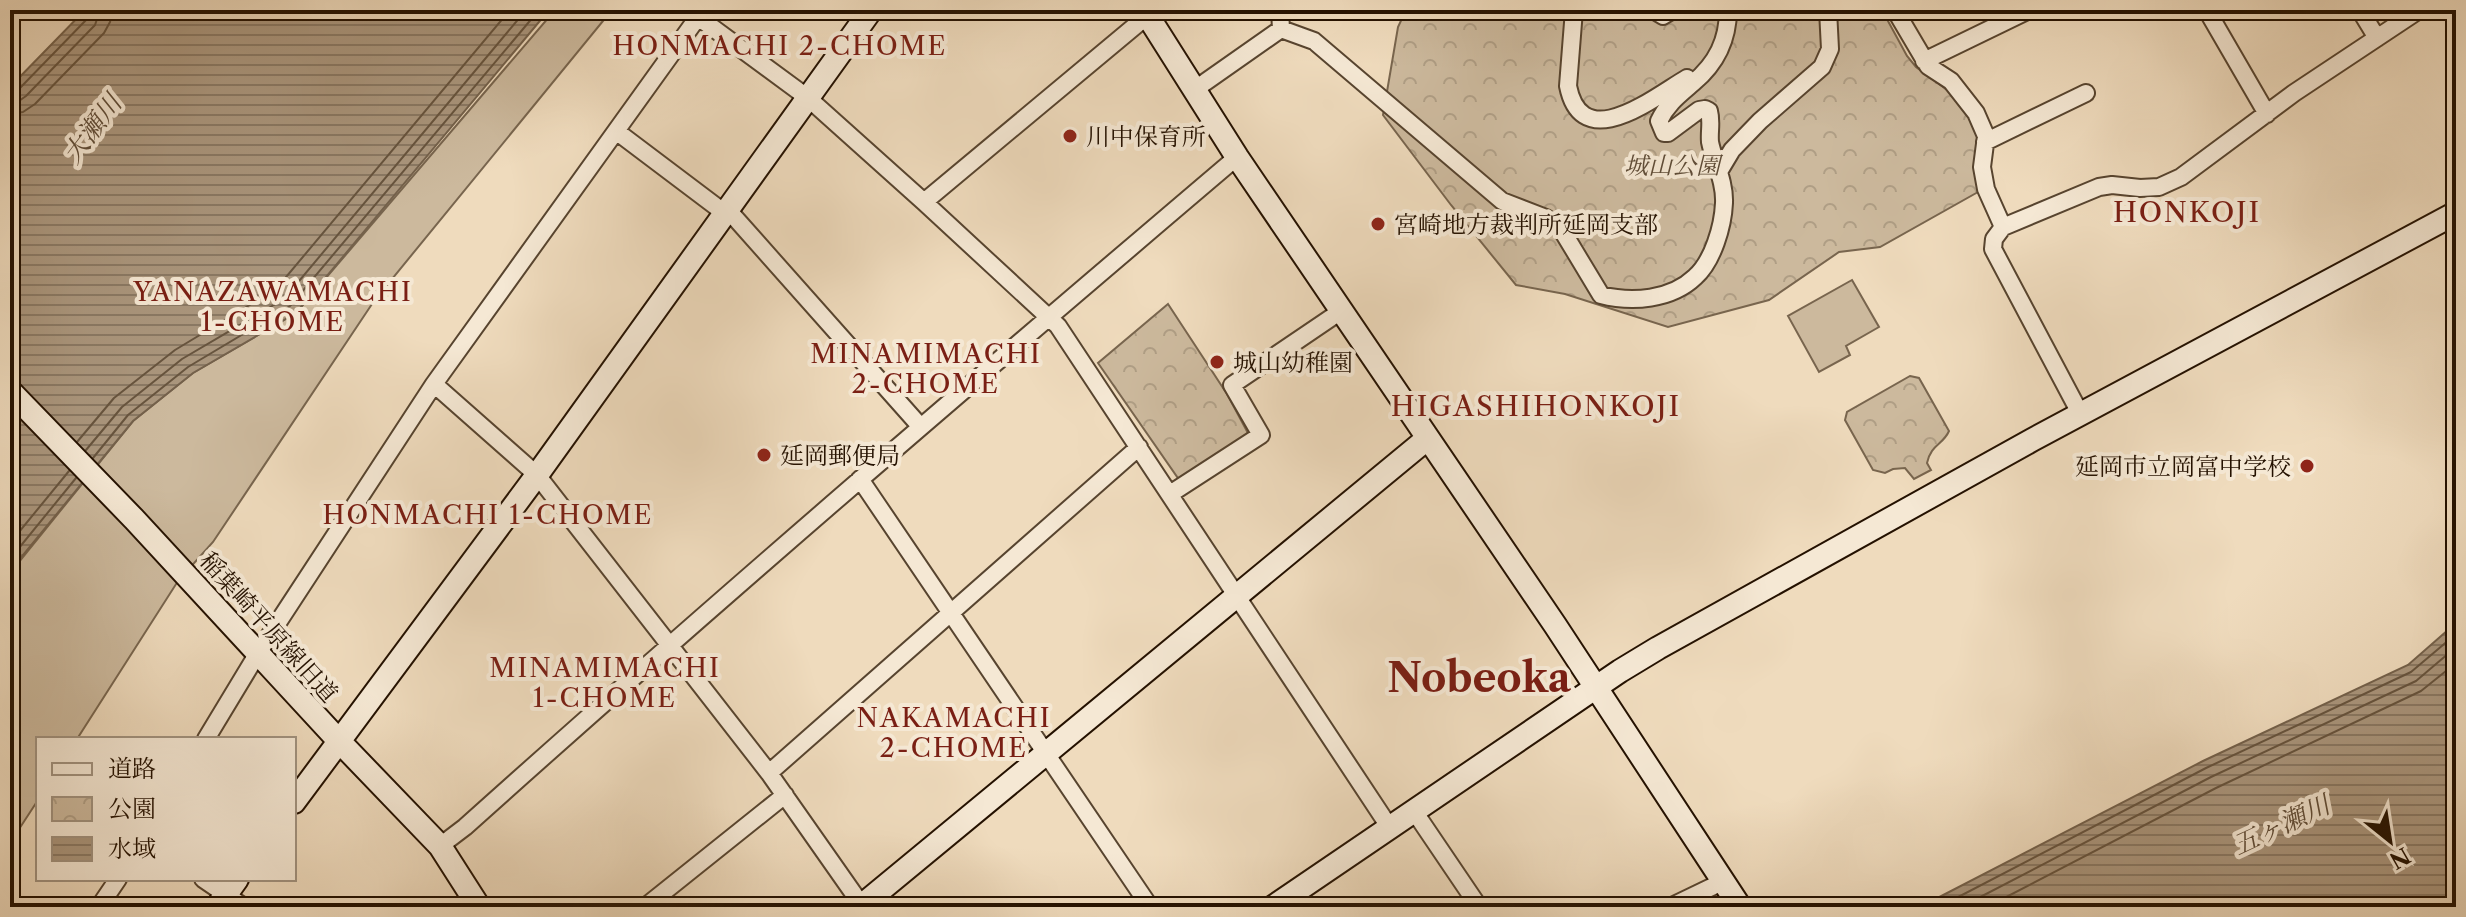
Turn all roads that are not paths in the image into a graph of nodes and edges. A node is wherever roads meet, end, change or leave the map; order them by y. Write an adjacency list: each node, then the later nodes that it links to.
1 (871, 10): 21 (street)
2 (1280, 10): 15 (street)
3 (1574, 10): 17 (street)
4 (1653, 10): 5 (street)
5 (1673, 10)
6 (1728, 10): 17 (street)
7 (1828, 10): 26 (street)
8 (1895, 10): 18 (street)
9 (2216, 10): 22 (street)
10 (2360, 10): 16 (street)
11 (2419, 10): 16 (street)
12 (1148, 12): 19 (street); 27 (street)
13 (2025, 12): 18 (street)
14 (701, 13): 21 (street); 23 (street)
15 (1281, 29): 19 (street); 26 (street)
16 (2377, 38): 22 (street)
17 (1719, 54): 26 (street)
18 (1924, 61): 24 (street)
19 (1194, 90): 25 (street)
20 (2086, 93): 24 (street)
21 (808, 98): 27 (street); 28 (street)
22 (2267, 114): 30 (street)
23 (616, 131): 28 (street); 33 (street)
24 (1985, 142): 30 (street)
25 (1237, 157): 31 (street); 32 (street)
26 (1720, 170)
27 (924, 202): 32 (street)
28 (728, 213): 36 (street); 39 (street)
29 (2456, 213): 35 (street)
30 (2003, 227): 35 (street)
31 (1341, 311): 37 (street); 41 (street)
32 (1048, 317): 36 (street); 38 (street)
33 (434, 384): 39 (street); 45 (street)
34 (10, 391): 45 (street, 稲葉崎平原線旧道)
35 (2081, 415): 46 (street)
36 (920, 426): 40 (street)
37 (1428, 438): 42 (street); 46 (street)
38 (1139, 447): 41 (street); 43 (street)
39 (537, 475): 44 (street); 48 (street)
40 (860, 479): 43 (street); 44 (street)
41 (1170, 494): 42 (street)
42 (1237, 595): 49 (street); 54 (street)
43 (949, 613): 49 (street); 50 (street)
44 (668, 645): 50 (street); 55 (street)
45 (258, 653): 47 (street); 48 (street, 稲葉崎平原線旧道)
46 (1595, 688): 53 (street); 58 (street)
47 (207, 737)
48 (339, 741): 52 (street); 55 (street, 稲葉崎平原線旧道)
49 (1045, 753): 63 (street); 64 (street)
50 (769, 773): 51 (street)
51 (785, 795): 62 (street); 63 (street)
52 (296, 799)
53 (1414, 811): 54 (street); 66 (street)
54 (1390, 828): 65 (street)
55 (440, 846): 61 (street, 稲葉崎平原線旧道)
56 (117, 881): 60 (street)
57 (206, 881): 59 (street)
58 (1724, 881): 67 (street); 68 (street)
59 (231, 897)
60 (99, 907)
61 (479, 907)
62 (645, 907)
63 (862, 907)
64 (1150, 907)
65 (1273, 907)
66 (1479, 907)
67 (1670, 907)
68 (1740, 907)

